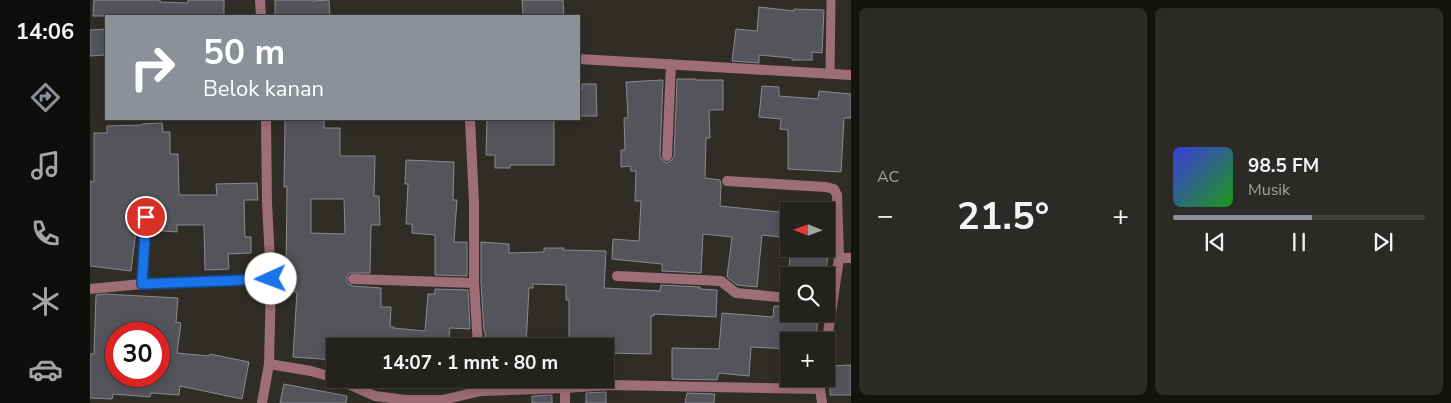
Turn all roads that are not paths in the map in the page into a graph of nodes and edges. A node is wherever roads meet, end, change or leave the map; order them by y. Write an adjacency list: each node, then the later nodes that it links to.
1 (260, 0): 3 (street)
2 (831, 0): 6 (lane)
3 (261, 15)
4 (580, 59): 5 (street)
5 (671, 64): 6 (street); 10 (street)
6 (830, 74): 7 (street)
7 (851, 75)
8 (266, 120): 17 (street)
9 (470, 120): 19 (street)
10 (667, 156)
11 (727, 181): 13 (street)
12 (146, 217): 20 (lane)
13 (839, 258): 14 (street); 16 (street)
14 (851, 258)
15 (617, 276): 22 (street)
16 (835, 278)
17 (271, 279): 20 (street); 24 (street)
18 (353, 279): 19 (street)
19 (474, 283): 23 (street)
20 (142, 284): 21 (street)
21 (90, 289)
22 (780, 297)
23 (477, 338)
24 (268, 364): 25 (street); 34 (street)
25 (326, 375)
26 (780, 384): 27 (street)
27 (614, 385)
28 (821, 387): 36 (street)
29 (358, 388): 33 (street)
30 (481, 388): 32 (street)
31 (565, 388): 32 (street); 35 (street)
32 (481, 391): 33 (street)
33 (442, 402)
34 (262, 403)
35 (565, 403)
36 (822, 403)

